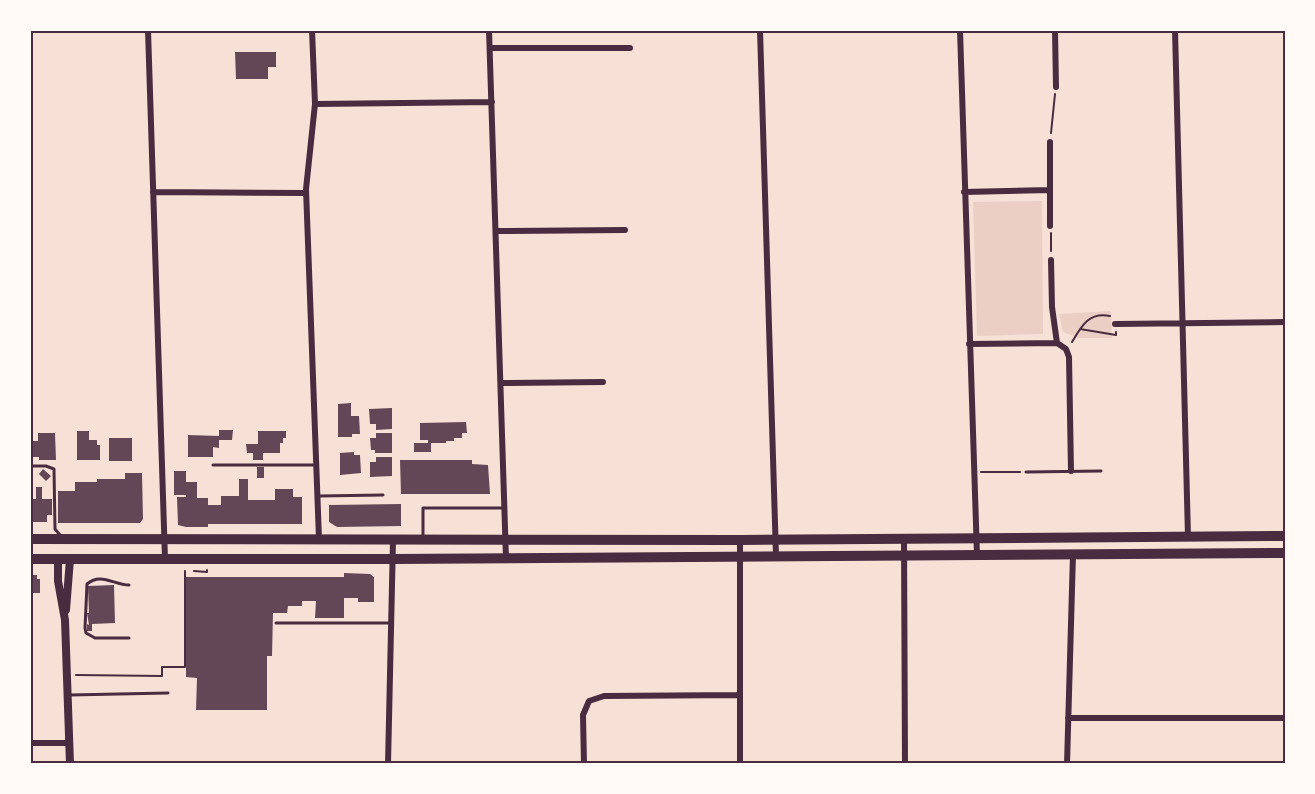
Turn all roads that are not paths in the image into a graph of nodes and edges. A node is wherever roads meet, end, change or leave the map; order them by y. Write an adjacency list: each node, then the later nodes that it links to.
1 (148, 30): 15 (street)
2 (312, 30): 12 (street)
3 (489, 30): 8 (street)
4 (760, 30): 50 (street)
5 (960, 30): 16 (street)
6 (1055, 30): 10 (street)
7 (1175, 30): 23 (street)
8 (489, 48): 9 (street); 11 (street)
9 (630, 48)
10 (1056, 87)
11 (492, 102): 12 (street); 20 (street)
12 (315, 104): 17 (street)
13 (1050, 142): 14 (street)
14 (1050, 190): 16 (street); 18 (street)
15 (153, 192): 17 (street); 44 (street)
16 (964, 192): 26 (street)
17 (306, 193): 30 (street)
18 (1050, 226)
19 (625, 230): 20 (street)
20 (496, 231): 28 (street)
21 (1051, 260): 25 (street)
22 (1285, 321): 23 (street)
23 (1181, 323): 24 (street); 39 (street)
24 (1115, 324)
25 (1057, 343): 26 (street); 32 (street)
26 (969, 344): 41 (street)
27 (603, 382): 28 (street)
28 (502, 383): 37 (street)
29 (213, 465): 30 (lane)
30 (316, 465): 36 (street)
31 (30, 466): 43 (lane)
32 (1071, 471): 33 (lane); 34 (lane)
33 (1101, 471)
34 (1026, 472)
35 (383, 495): 36 (lane)
36 (317, 496): 45 (street)
37 (505, 508): 47 (lane); 48 (street)
38 (1285, 536): 39 (main road)
39 (1188, 537): 41 (main road)
40 (904, 538): 41 (main road); 50 (main road); 52 (street)
41 (976, 538): 53 (street)
42 (30, 539): 43 (main road)
43 (63, 539): 44 (main road); 58 (main road); 59 (main road)
44 (165, 539): 45 (main road); 60 (street)
45 (319, 539): 46 (main road)
46 (393, 540): 47 (main road); 61 (street)
47 (423, 540): 48 (main road)
48 (507, 540): 49 (main road); 62 (street)
49 (740, 540): 50 (main road); 55 (street)
50 (776, 540): 56 (street)
51 (1285, 553): 54 (main road)
52 (904, 555): 53 (main road); 56 (main road); 79 (street)
53 (977, 555): 54 (main road)
54 (1073, 555): 71 (street)
55 (741, 556): 56 (main road); 62 (main road); 70 (street)
56 (776, 556)
57 (30, 559): 58 (main road)
58 (58, 559): 59 (main road); 64 (street)
59 (70, 559): 60 (main road); 64 (street)
60 (165, 559): 61 (main road)
61 (393, 559): 62 (main road); 66 (street)
62 (506, 559)
63 (129, 585): 67 (lane)
64 (65, 620): 69 (street)
65 (276, 623): 66 (lane)
66 (392, 623): 76 (street)
67 (129, 638)
68 (168, 693): 69 (lane)
69 (68, 694): 74 (street)
70 (740, 695): 77 (street); 78 (street)
71 (1068, 718): 72 (street); 80 (street)
72 (1285, 718)
73 (30, 742): 74 (street)
74 (69, 743): 75 (street)
75 (70, 764)
76 (388, 764)
77 (584, 764)
78 (740, 764)
79 (905, 764)
80 (1067, 764)

